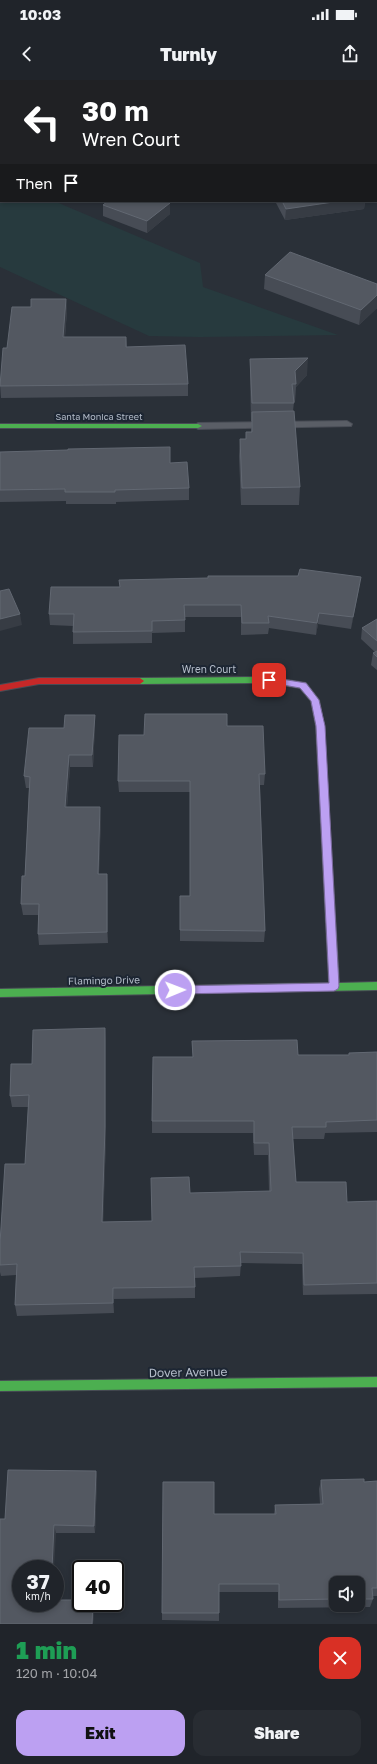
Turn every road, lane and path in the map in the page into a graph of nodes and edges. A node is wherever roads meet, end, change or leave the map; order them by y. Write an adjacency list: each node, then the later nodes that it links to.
1 (347, 424): 3 (lane)
2 (0, 426): 3 (street, Santa Monica Street)
3 (198, 426)
4 (0, 688): 5 (street, Wren Court)
5 (334, 986): 6 (street, Flamingo Drive); 7 (street, Flamingo Drive)
6 (377, 986)
7 (0, 993)
8 (377, 1382): 9 (street, Dover Avenue)
9 (0, 1386)

